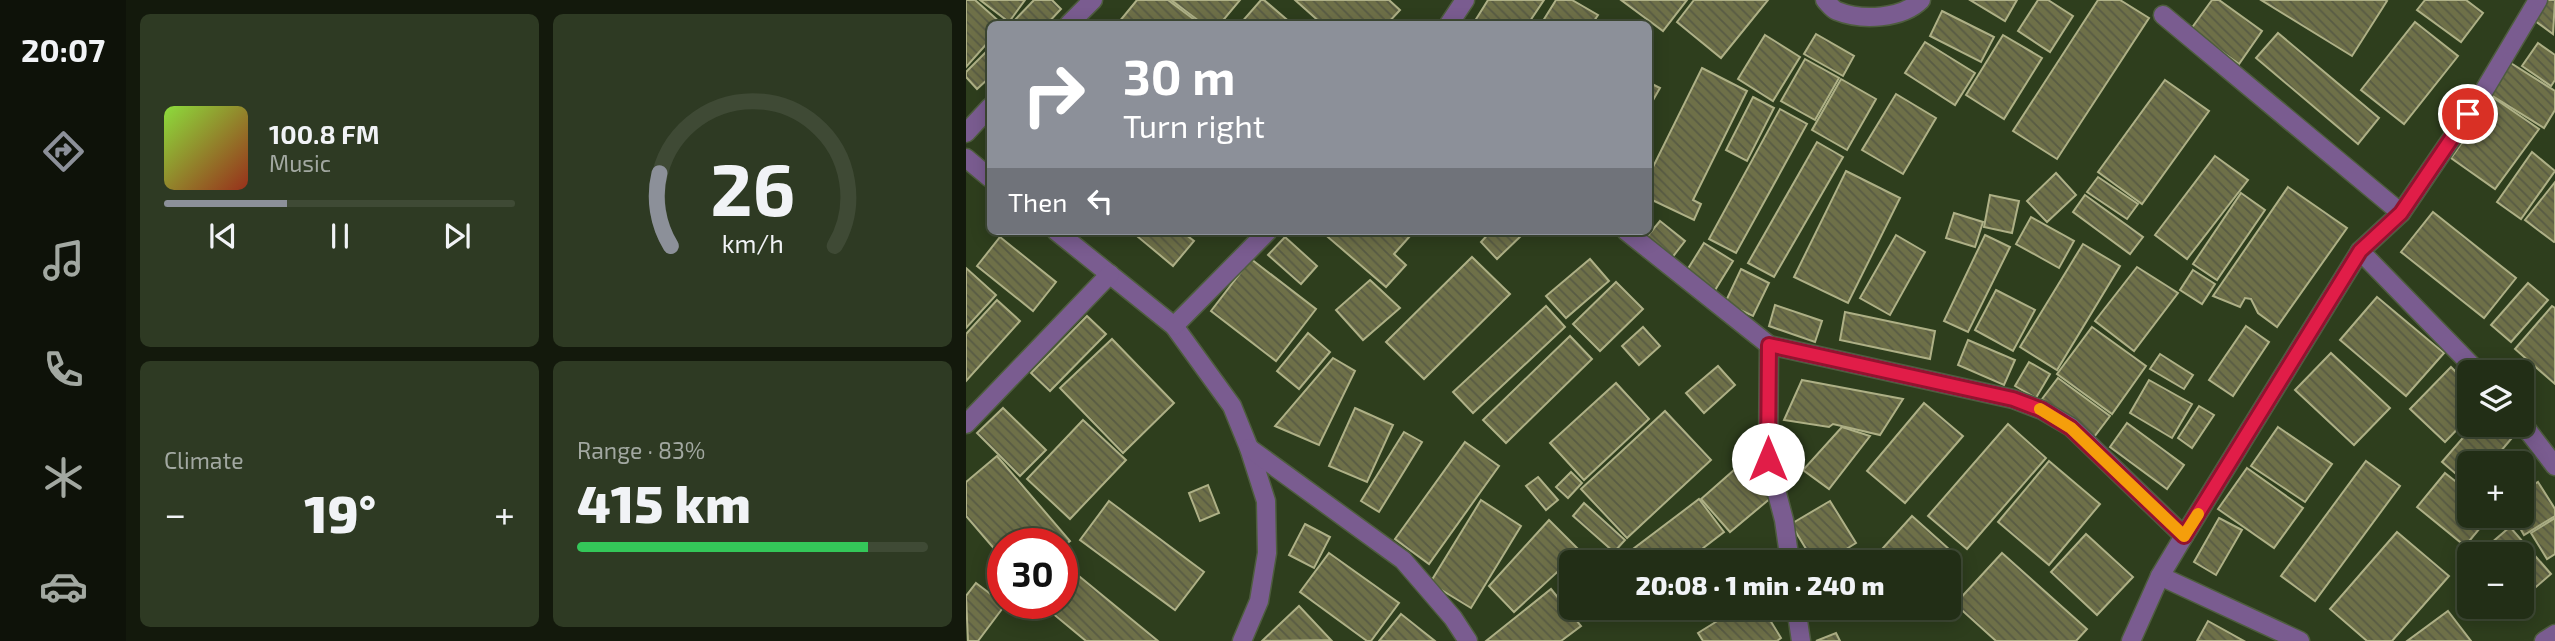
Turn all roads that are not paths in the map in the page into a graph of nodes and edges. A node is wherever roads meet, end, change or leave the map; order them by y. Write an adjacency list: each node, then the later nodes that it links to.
1 (1093, 0): 7 (street)
2 (1465, 0): 8 (street)
3 (1825, 0): 4 (street)
4 (1921, 0)
5 (2538, 0): 13 (street)
6 (2163, 15): 13 (street)
7 (1072, 21)
8 (1451, 21)
9 (987, 110): 10 (street)
10 (966, 133)
11 (966, 158): 12 (street)
12 (987, 176)
13 (2401, 213): 17 (street)
14 (1061, 235): 18 (street)
15 (1264, 235): 19 (street)
16 (1631, 235): 20 (street)
17 (2360, 251): 21 (street); 26 (street)
18 (1110, 274): 19 (street); 22 (street)
19 (1174, 326): 24 (street)
20 (1769, 345): 26 (street); 27 (street)
21 (2466, 360)
22 (966, 424)
23 (2533, 437): 25 (street)
24 (1249, 448): 31 (street); 32 (street)
25 (2555, 466)
26 (2184, 536): 28 (street)
27 (1788, 550)
28 (2161, 576): 34 (street); 35 (street)
29 (1798, 620): 33 (street)
30 (2555, 634): 36 (street)
31 (1242, 641)
32 (1468, 641)
33 (1801, 641)
34 (2131, 641)
35 (2300, 641)
36 (2544, 641)

